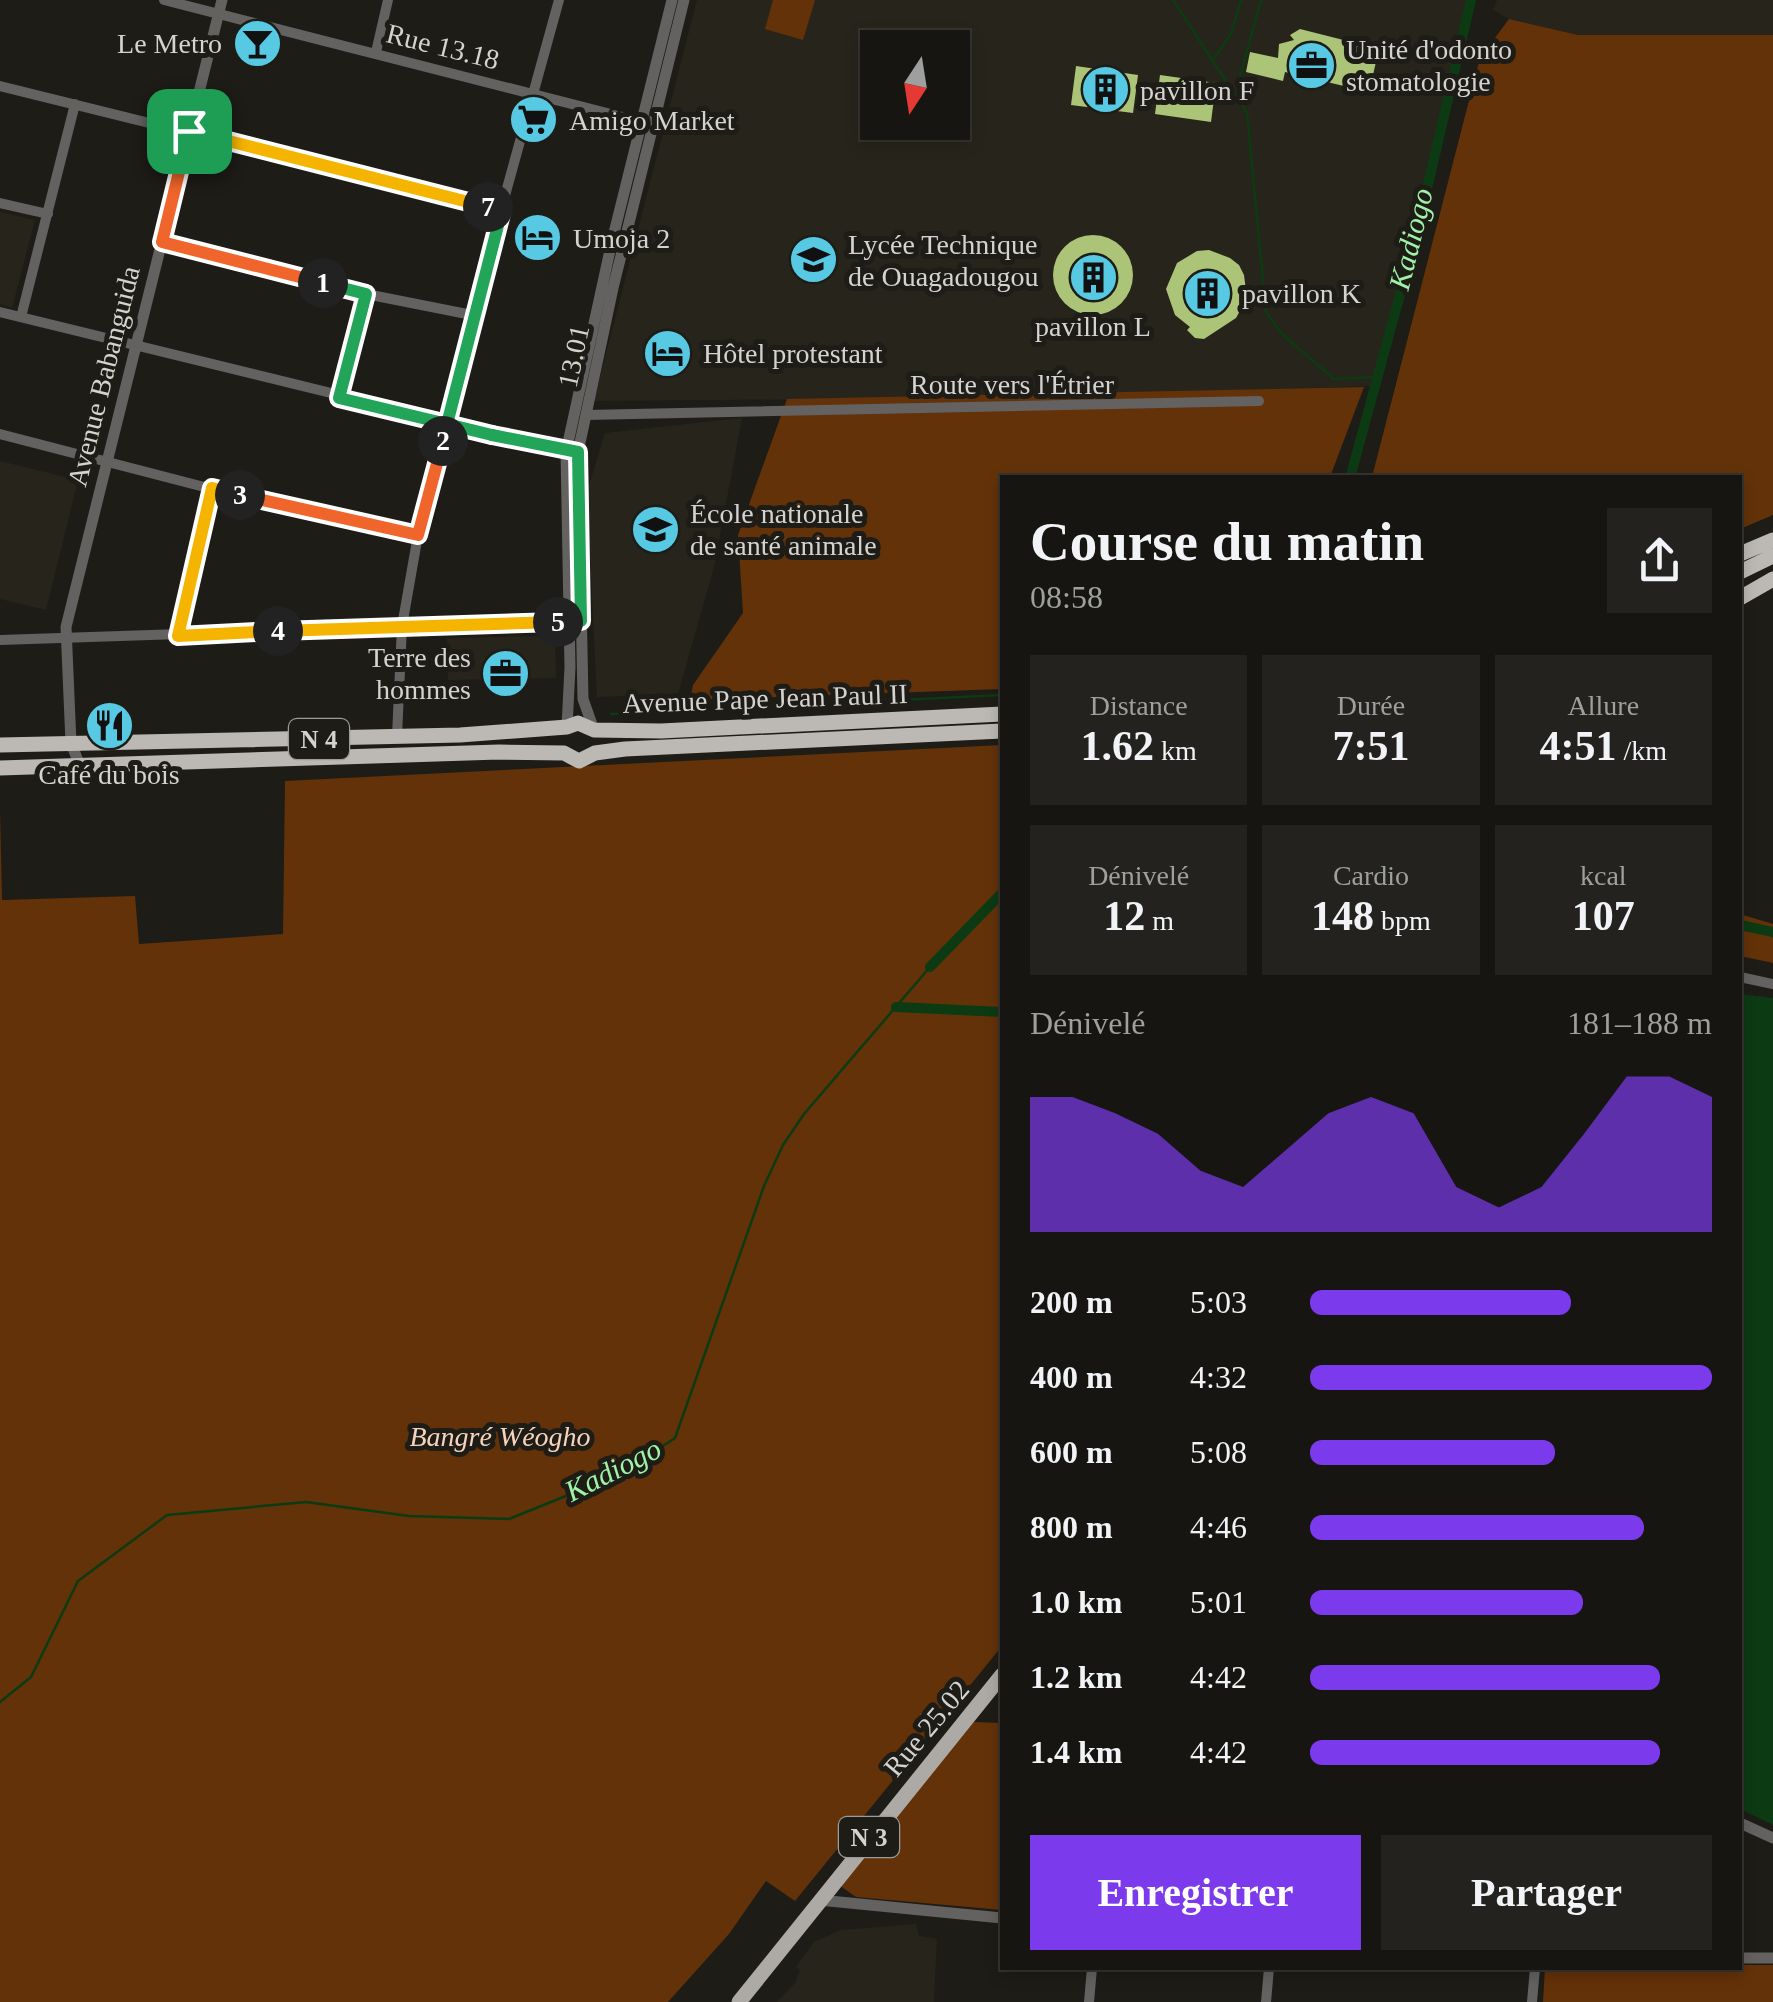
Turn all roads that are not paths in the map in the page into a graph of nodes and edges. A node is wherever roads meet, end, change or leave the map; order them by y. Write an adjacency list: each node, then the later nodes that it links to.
1 (164, 0): 6 (street, Rue 13.18)
2 (388, 0): 7 (street)
3 (559, 0): 9 (street)
4 (672, 0): 11 (street, 13.01)
5 (684, 0): 11 (street, 13.01)
6 (221, 7): 7 (street, Rue 13.18); 12 (street, Avenue Babanguida)
7 (376, 52): 9 (street, Rue 13.18)
8 (0, 86): 10 (street)
9 (536, 93): 11 (street, Rue 13.18); 14 (street)
10 (76, 104): 12 (street); 15 (street)
11 (647, 123): 24 (street, 13.01); 27 (street, 13.01)
12 (189, 131): 14 (street); 16 (street, Avenue Babanguida)
13 (0, 203): 15 (street)
14 (502, 210): 19 (street)
15 (48, 214): 20 (street)
16 (162, 242): 17 (street); 21 (street, Avenue Babanguida)
17 (366, 294): 19 (street); 22 (street)
18 (0, 312): 20 (street)
19 (472, 314): 25 (street)
20 (21, 318): 21 (street)
21 (136, 348): 22 (street); 28 (street, Avenue Babanguida)
22 (339, 398): 25 (street)
23 (1259, 401): 24 (street, Route vers l'Étrier)
24 (586, 415): 27 (street, 13.01)
25 (447, 424): 27 (street); 30 (street)
26 (0, 434): 28 (street)
27 (572, 452): 41 (street, 13.01)
28 (106, 460): 29 (street); 44 (street, Avenue Babanguida)
29 (212, 488): 30 (street); 43 (street)
30 (418, 535): 42 (street)
31 (1773, 540): 32 (highway)
32 (1742, 553)
33 (1773, 556): 35 (highway)
34 (1773, 568): 37 (highway)
35 (1742, 571)
36 (1773, 580): 39 (highway)
37 (1742, 583)
38 (1773, 591): 40 (highway)
39 (1742, 597)
40 (1742, 609)
41 (575, 621): 42 (street); 47 (street, 13.01); 48 (street, 13.01)
42 (402, 626): 43 (street); 50 (street)
43 (178, 636): 44 (street)
44 (64, 638): 45 (street); 51 (street, Avenue Babanguida)
45 (0, 640)
46 (1000, 711): 48 (highway, Avenue Pape Jean Paul II / N 4)
47 (567, 727): 48 (highway, Avenue Pape Jean Paul II / N 4); 50 (highway, Avenue Pape Jean Paul II / N 4); 54 (highway)
48 (594, 730): 53 (highway, Avenue Pape Jean Paul II)
49 (1000, 732): 53 (highway, Avenue Pape Jean Paul II / N 4)
50 (397, 736): 51 (highway, Avenue Pape Jean Paul II / N 4)
51 (71, 743): 52 (highway, Avenue Pape Jean Paul II / N 4); 55 (street, Avenue Babanguida)
52 (0, 745)
53 (595, 752): 54 (highway, Avenue Pape Jean Paul II / N 4)
54 (564, 753): 55 (highway, Avenue Pape Jean Paul II / N 4)
55 (80, 766): 56 (highway, Avenue Pape Jean Paul II / N 4)
56 (0, 768)
57 (1742, 977): 58 (street)
58 (1773, 984)
59 (1000, 1677): 62 (main road, Rue 25.02 / N 3)
60 (1742, 1824): 61 (street)
61 (1773, 1838)
62 (819, 1900): 63 (street); 69 (main road, Rue 25.02 / N 3)
63 (1000, 1918)
64 (1742, 1958): 65 (street)
65 (1773, 1958)
66 (1092, 1970): 70 (street)
67 (1269, 1970): 71 (street)
68 (1535, 1970): 72 (street)
69 (739, 2002)
70 (1089, 2002)
71 (1266, 2002)
72 (1532, 2002)

